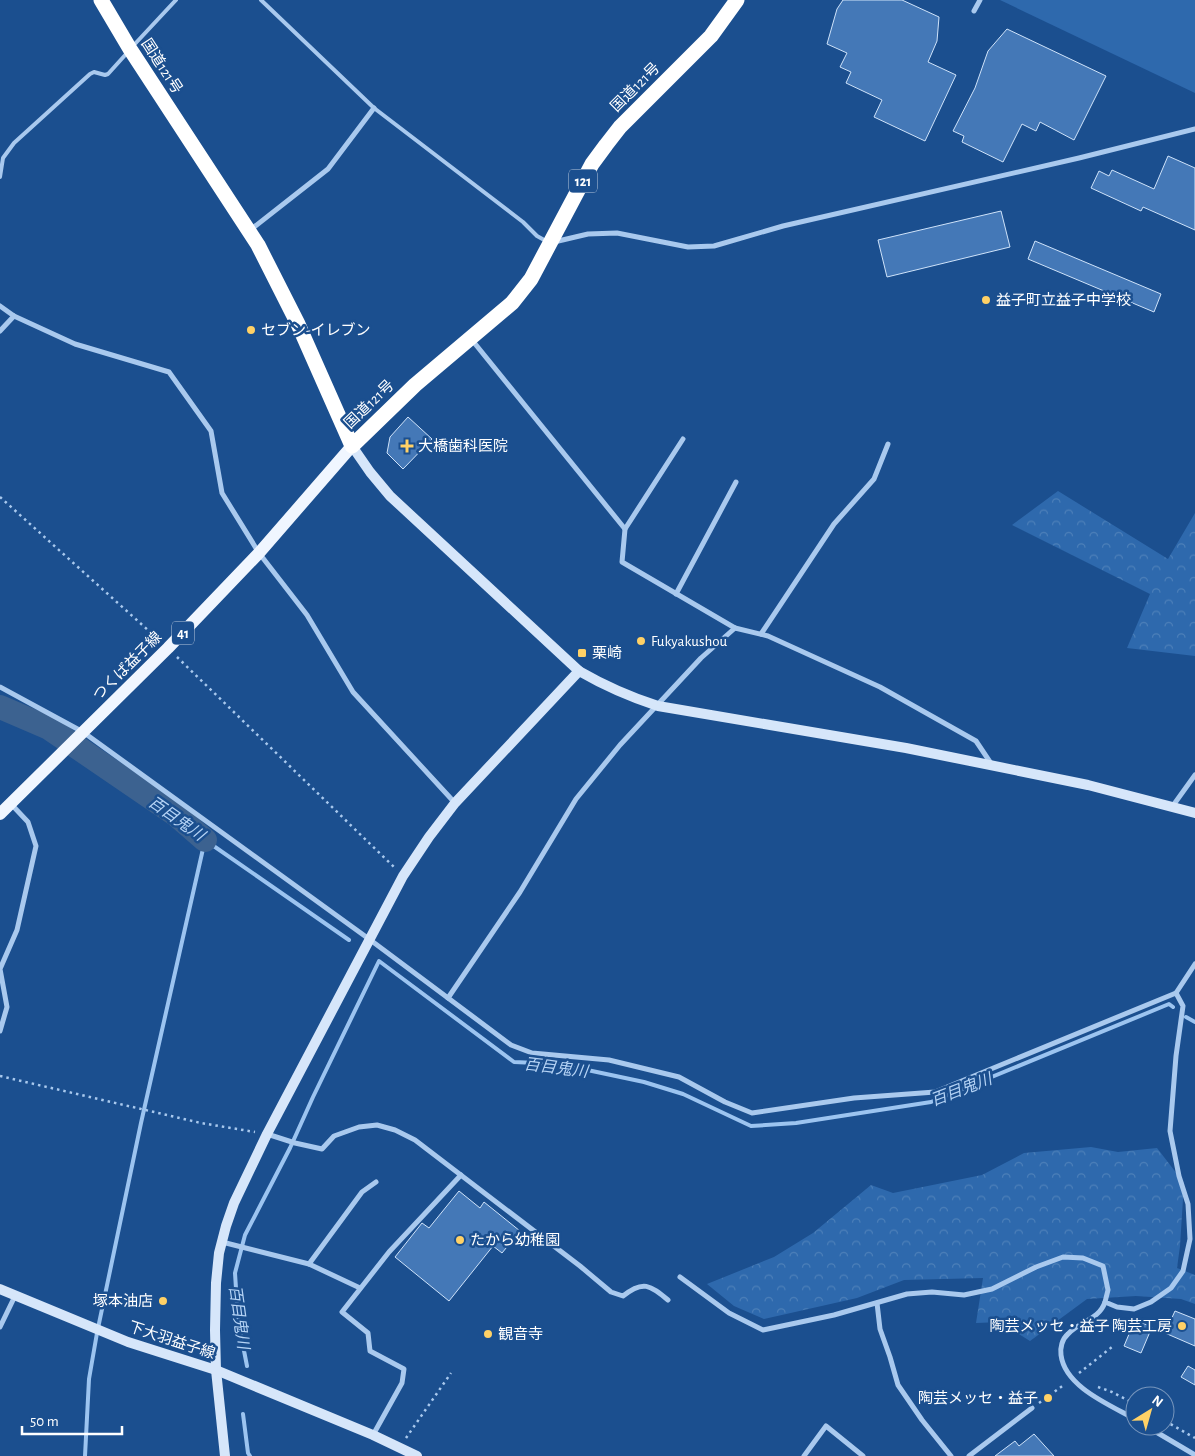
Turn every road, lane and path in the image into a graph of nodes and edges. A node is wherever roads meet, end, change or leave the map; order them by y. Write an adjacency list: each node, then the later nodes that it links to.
1 (100, 0): 7 (highway, 国道121号)
2 (176, 0): 7 (lane)
3 (261, 0): 8 (lane)
4 (737, 0): 12 (highway, 国道121号 / 121)
5 (980, 0): 6 (street)
6 (974, 11)
7 (130, 49): 10 (lane); 11 (highway, 国道121号)
8 (374, 108): 11 (street); 12 (lane)
9 (1195, 129): 12 (street)
10 (0, 177)
11 (249, 231): 19 (highway, 国道121号)
12 (550, 243): 16 (highway, 国道121号 / 121)
13 (0, 306): 14 (street)
14 (14, 316): 15 (street); 23 (street)
15 (0, 331)
16 (470, 337): 19 (highway, 国道121号 / 121); 22 (street)
17 (683, 439): 22 (street)
18 (888, 444): 26 (street)
19 (352, 446): 23 (main road, つくば益子線 / 41); 28 (street)
20 (736, 482): 24 (street)
21 (0, 497): 27 (path)
22 (625, 529): 24 (street)
23 (259, 554): 27 (main road, つくば益子線 / 41); 35 (street)
24 (676, 594): 25 (street)
25 (734, 628): 26 (street); 30 (street)
26 (761, 634): 32 (street)
27 (168, 648): 31 (main road, つくば益子線 / 41); 39 (path)
28 (579, 670): 30 (street); 35 (street)
29 (0, 687): 31 (street)
30 (658, 706): 32 (street); 43 (street)
31 (80, 735): 34 (main road, つくば益子線 / 41); 40 (street)
32 (993, 766): 36 (street)
33 (1195, 775): 36 (street)
34 (11, 803): 38 (main road, つくば益子線 / 41); 44 (street)
35 (455, 804): 39 (street)
36 (1172, 807): 37 (street)
37 (1195, 813)
38 (0, 814)
39 (403, 876): 40 (street)
40 (370, 938): 43 (street); 46 (street)
41 (1195, 964): 42 (street)
42 (1176, 993): 43 (street); 56 (street)
43 (448, 998)
44 (0, 1031)
45 (0, 1076): 46 (path)
46 (267, 1134): 47 (street); 49 (street)
47 (461, 1175): 52 (street); 55 (street)
48 (376, 1182): 50 (street)
49 (222, 1242): 50 (street); 61 (street)
50 (309, 1264): 52 (street)
51 (680, 1277): 57 (street)
52 (360, 1288): 67 (street)
53 (0, 1289): 54 (street, 下大羽益子線)
54 (15, 1296): 58 (street); 61 (street, 下大羽益子線)
55 (668, 1300)
56 (1105, 1302): 57 (street); 65 (street)
57 (877, 1303): 76 (street)
58 (0, 1328)
59 (1112, 1346): 60 (path)
60 (1093, 1362)
61 (216, 1370): 67 (street, 下大羽益子線); 72 (street)
62 (451, 1373): 70 (path)
63 (1058, 1389): 64 (path)
64 (1032, 1408): 77 (street)
65 (1125, 1414)
66 (1175, 1427): 69 (path)
67 (373, 1435): 70 (street, 下大羽益子線)
68 (1163, 1436): 71 (street)
69 (1195, 1438)
70 (400, 1448): 73 (street, 下大羽益子線)
71 (1195, 1455)
72 (226, 1456)
73 (417, 1456)
74 (804, 1456): 75 (street)
75 (863, 1456)
76 (951, 1456)
77 (969, 1456)

